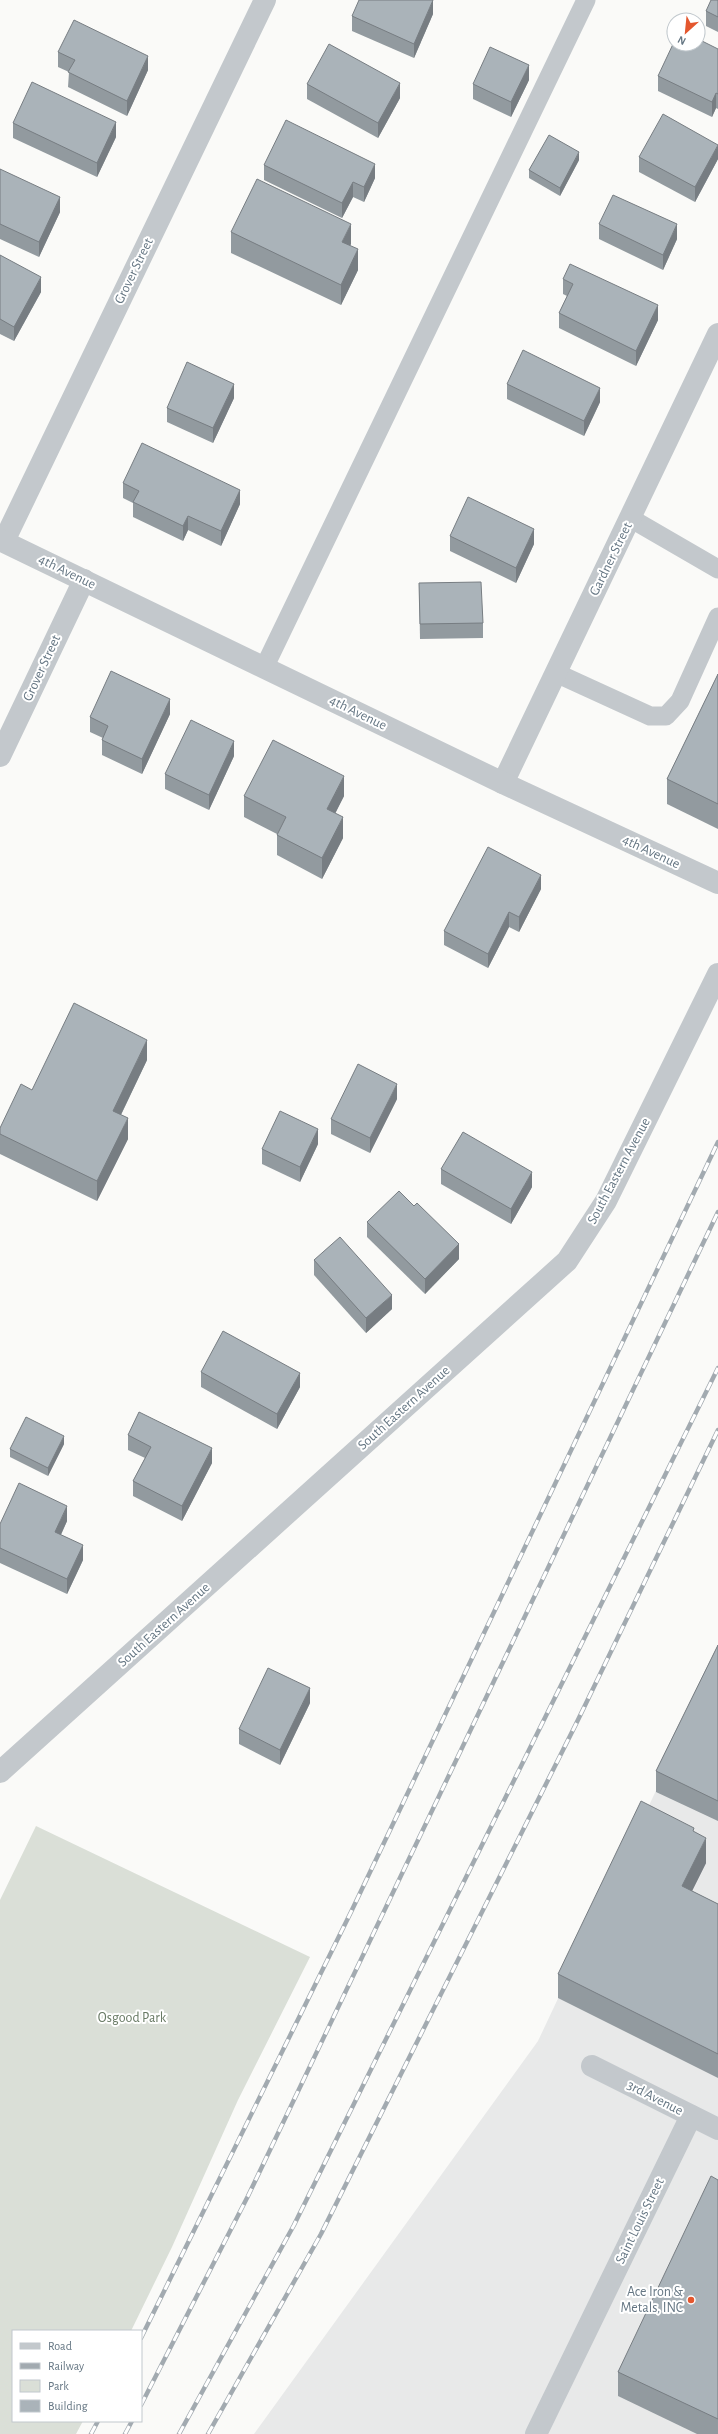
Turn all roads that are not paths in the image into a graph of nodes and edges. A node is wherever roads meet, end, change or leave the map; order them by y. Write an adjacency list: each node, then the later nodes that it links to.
1 (265, 0): 6 (street, Grover Street)
2 (586, 0): 10 (lane)
3 (718, 334): 4 (street, Gardner Street)
4 (712, 360): 5 (street, Gardner Street)
5 (630, 518): 7 (lane); 11 (street, Gardner Street)
6 (2, 540): 8 (street, 4th Avenue)
7 (718, 568)
8 (84, 580): 10 (street, 4th Avenue); 12 (street, Grover Street)
9 (718, 617): 11 (lane)
10 (264, 668): 13 (street, 4th Avenue)
11 (556, 673): 13 (street, Gardner Street)
12 (0, 756)
13 (503, 783): 14 (street, 4th Avenue)
14 (718, 883)
15 (718, 974): 16 (street, South Eastern Avenue)
16 (0, 1772)
17 (592, 2066): 18 (street, 3rd Avenue)
18 (691, 2116): 19 (street, 3rd Avenue); 20 (street, Saint Louis Street)
19 (718, 2130)
20 (536, 2434)

